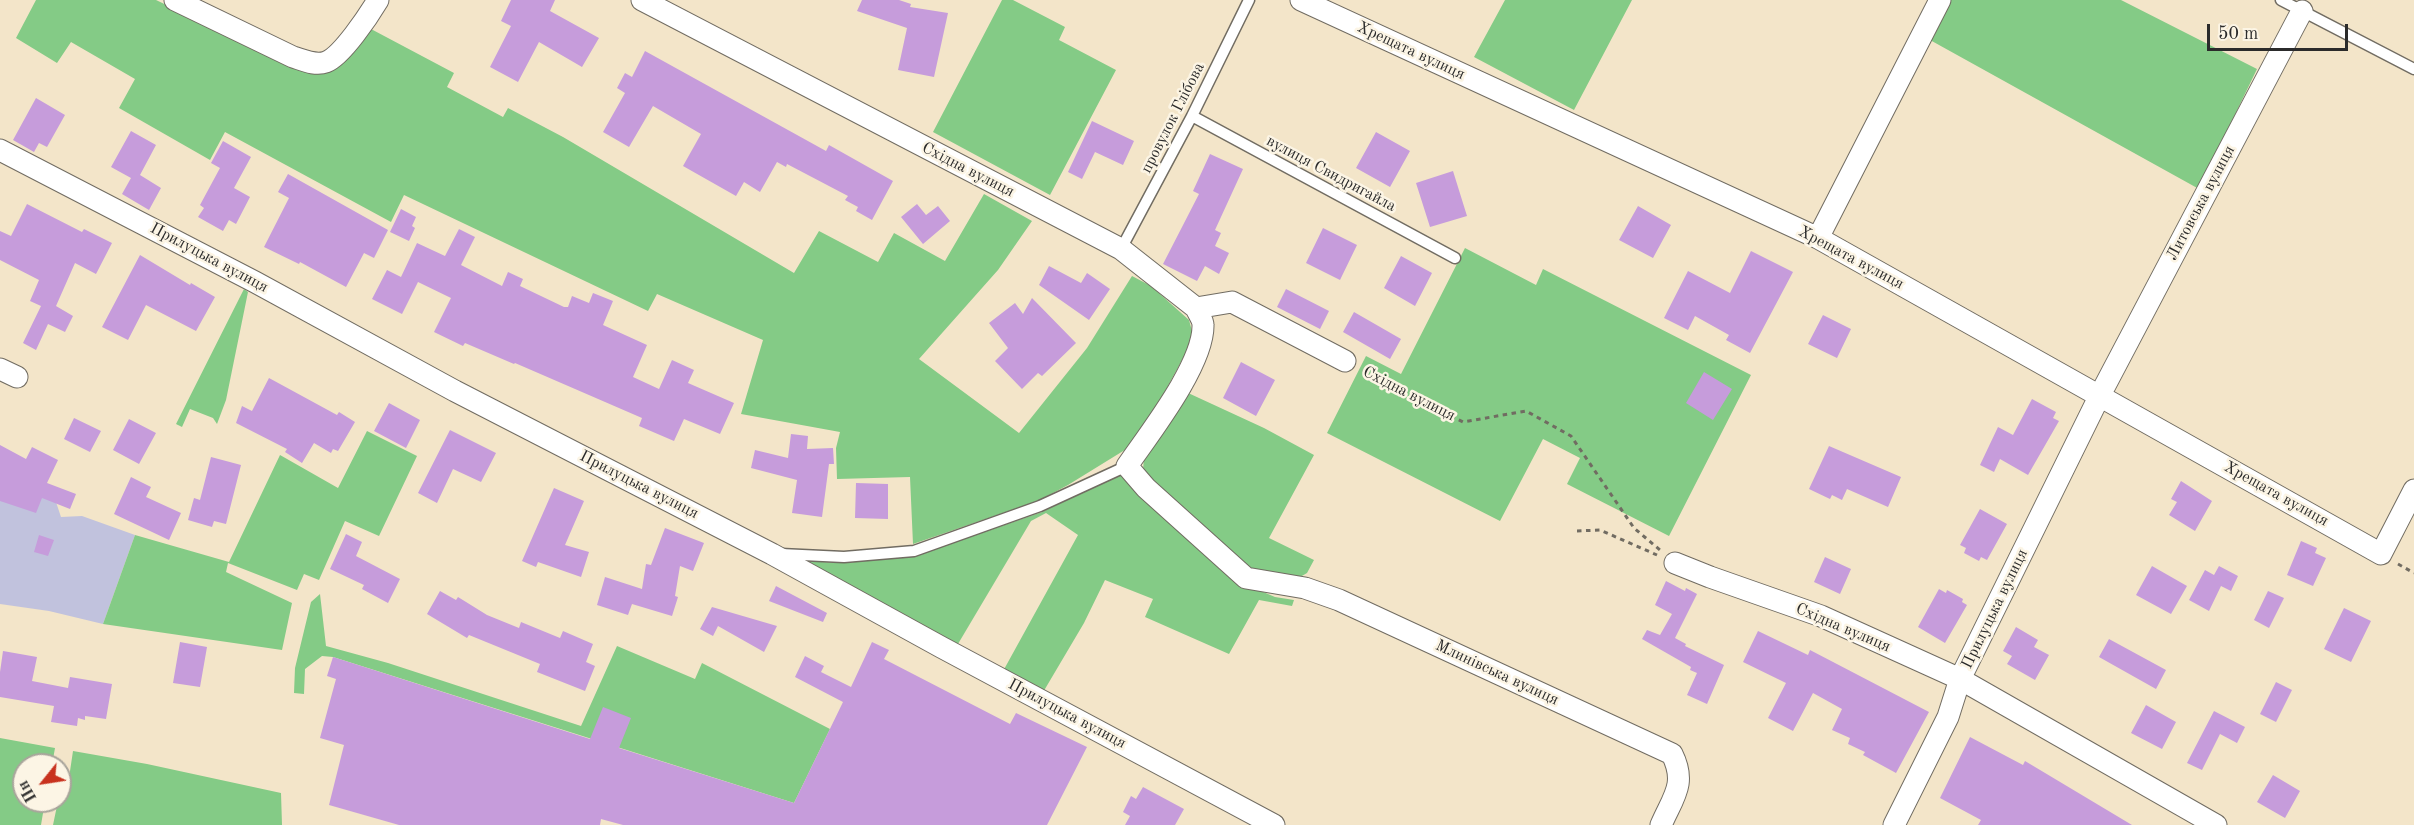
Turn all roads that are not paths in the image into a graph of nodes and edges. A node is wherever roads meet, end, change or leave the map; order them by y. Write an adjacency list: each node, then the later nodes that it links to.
1 (175, 0): 2 (street)
2 (378, 0)
3 (642, 0): 13 (street, Східна вулиця)
4 (1248, 0): 10 (lane, провулок Глібова)
5 (1301, 0): 12 (street, Хрещата вулиця)
6 (1940, 0): 12 (street)
7 (2281, 0): 8 (lane)
8 (2302, 11): 9 (lane); 17 (street, Литовська вулиця)
9 (2414, 69)
10 (1192, 116): 13 (lane, провулок Глібова); 14 (lane, вулиця Свидригайла)
11 (0, 150): 20 (street, Прилуцька вулиця)
12 (1818, 238): 17 (street, Хрещата вулиця)
13 (1121, 249): 15 (street, Східна вулиця)
14 (1455, 258)
15 (1196, 308): 16 (street, Східна вулиця); 18 (street)
16 (1345, 361)
17 (2100, 395): 19 (street, Хрещата вулиця); 22 (street, Прилуцька вулиця)
18 (1127, 466): 20 (lane); 24 (street, Млинівська вулиця)
19 (2414, 490)
20 (772, 554): 23 (street, Прилуцька вулиця)
21 (1676, 563): 22 (street, Східна вулиця)
22 (1960, 680): 25 (street, Прилуцька вулиця); 26 (street, Східна вулиця)
23 (1274, 825)
24 (1660, 825)
25 (1894, 825)
26 (2216, 825)

